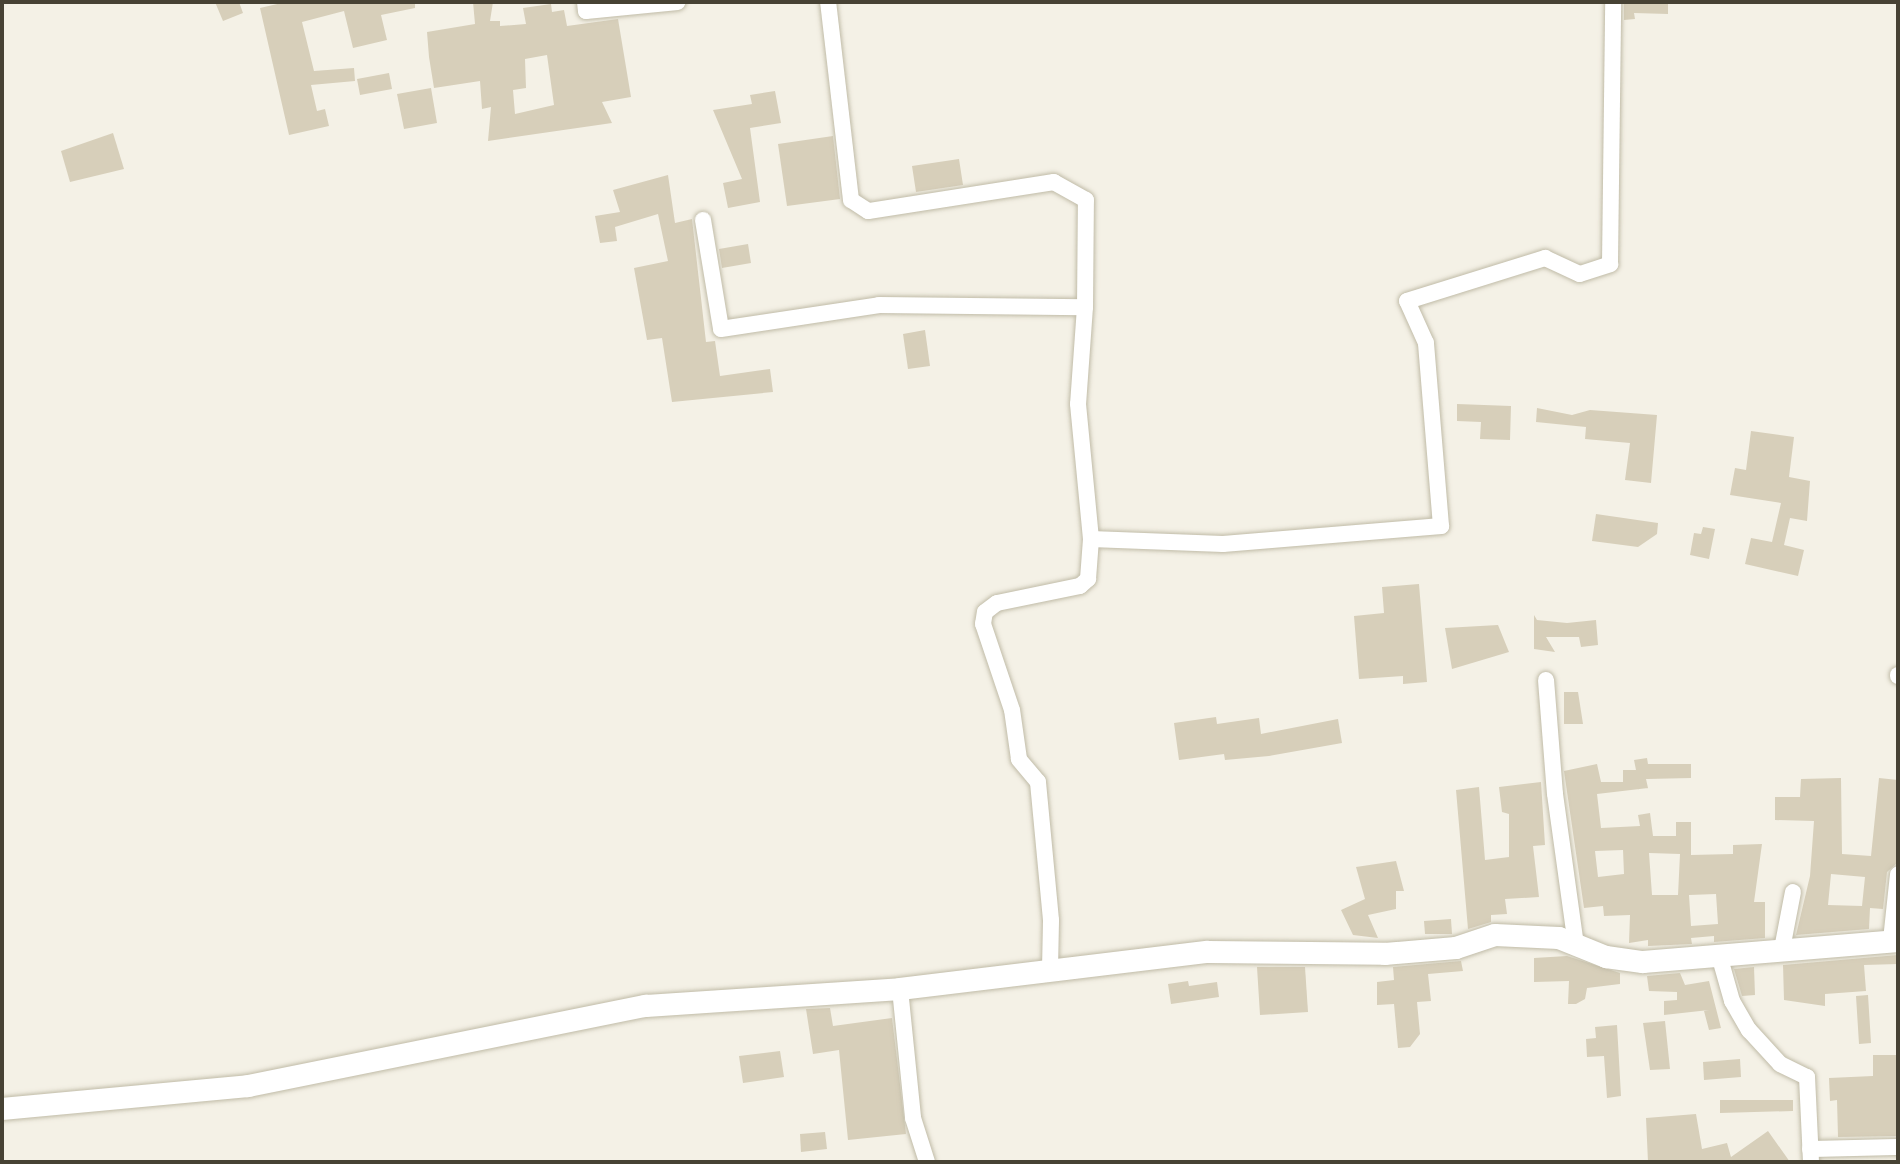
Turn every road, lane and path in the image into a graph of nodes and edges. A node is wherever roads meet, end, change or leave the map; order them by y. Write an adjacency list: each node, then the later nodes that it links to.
1 (585, 2): 2 (street)
2 (678, 2)
3 (828, 2): 6 (street)
4 (1613, 2): 7 (street)
5 (703, 220): 6 (street)
6 (1085, 307): 7 (street)
7 (1091, 539): 15 (street)
8 (1546, 680): 12 (street)
9 (1898, 874): 11 (street)
10 (1793, 892): 13 (street)
11 (1894, 940): 13 (street)
12 (1576, 945): 14 (street); 15 (street)
13 (1782, 949): 14 (street)
14 (1719, 955): 19 (street)
15 (1050, 969): 16 (street)
16 (900, 989): 17 (street); 20 (street)
17 (2, 1109)
18 (1898, 1147): 19 (street)
19 (1811, 1155)
20 (927, 1162)

